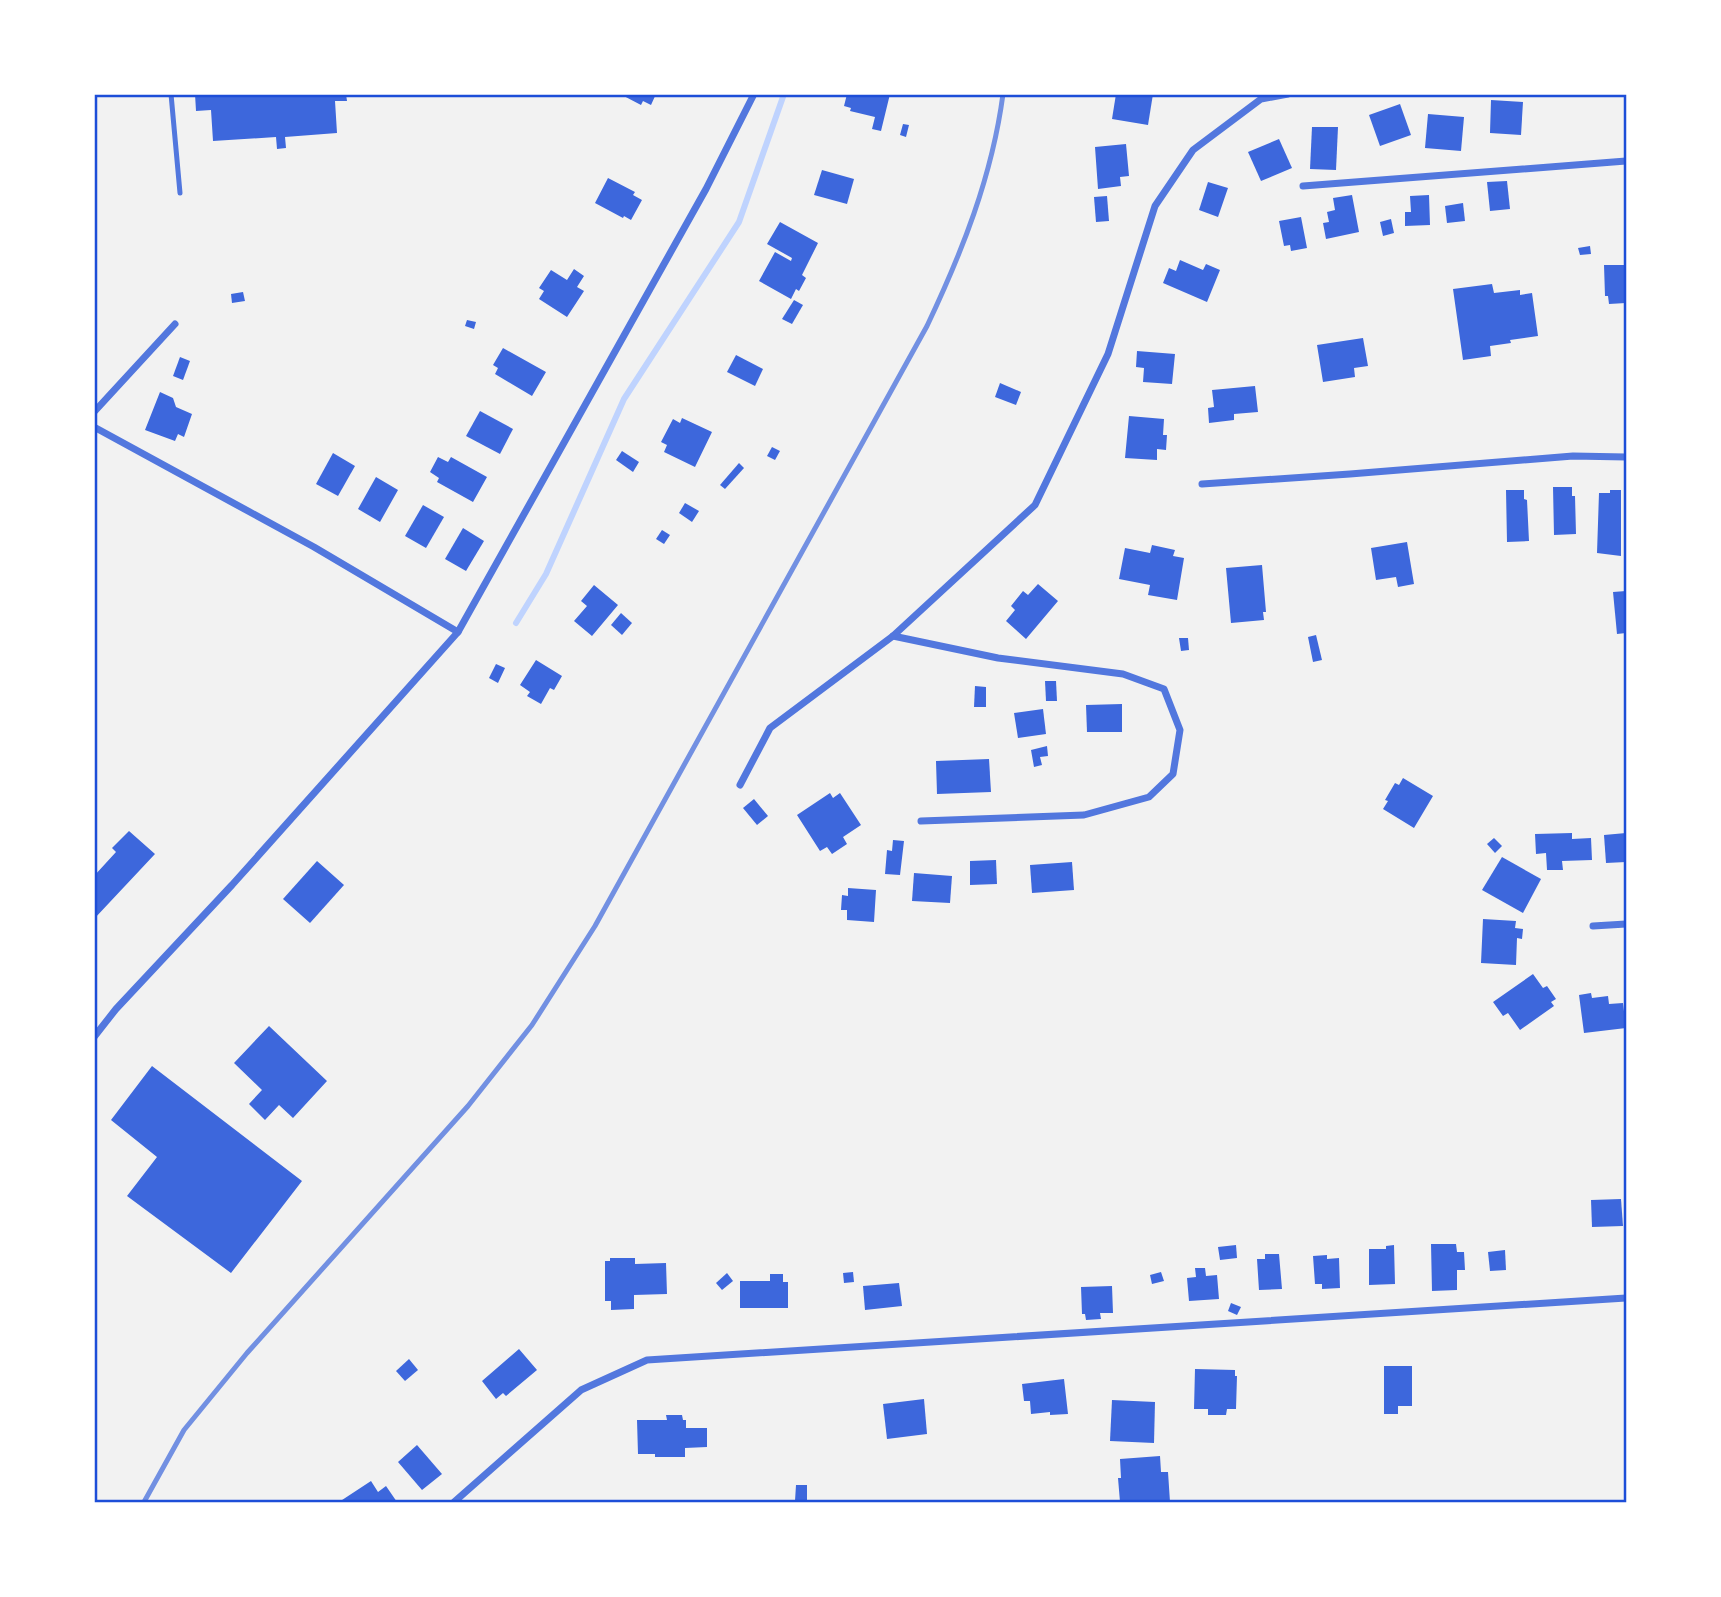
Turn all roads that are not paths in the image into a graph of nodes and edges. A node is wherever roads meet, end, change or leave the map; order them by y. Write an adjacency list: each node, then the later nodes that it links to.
1 (171, 94): 6 (lane)
2 (754, 94): 12 (street)
3 (1288, 94): 13 (street)
4 (1626, 161): 5 (street)
5 (1303, 186)
6 (180, 193)
7 (175, 324): 8 (street)
8 (94, 412)
9 (94, 427): 12 (street)
10 (1626, 457): 11 (street)
11 (1202, 484)
12 (458, 632): 18 (street)
13 (893, 636): 14 (street); 15 (street)
14 (740, 785)
15 (921, 821)
16 (1626, 924): 17 (street)
17 (1593, 926)
18 (94, 1037)
19 (1626, 1298): 20 (street)
20 (454, 1503)

